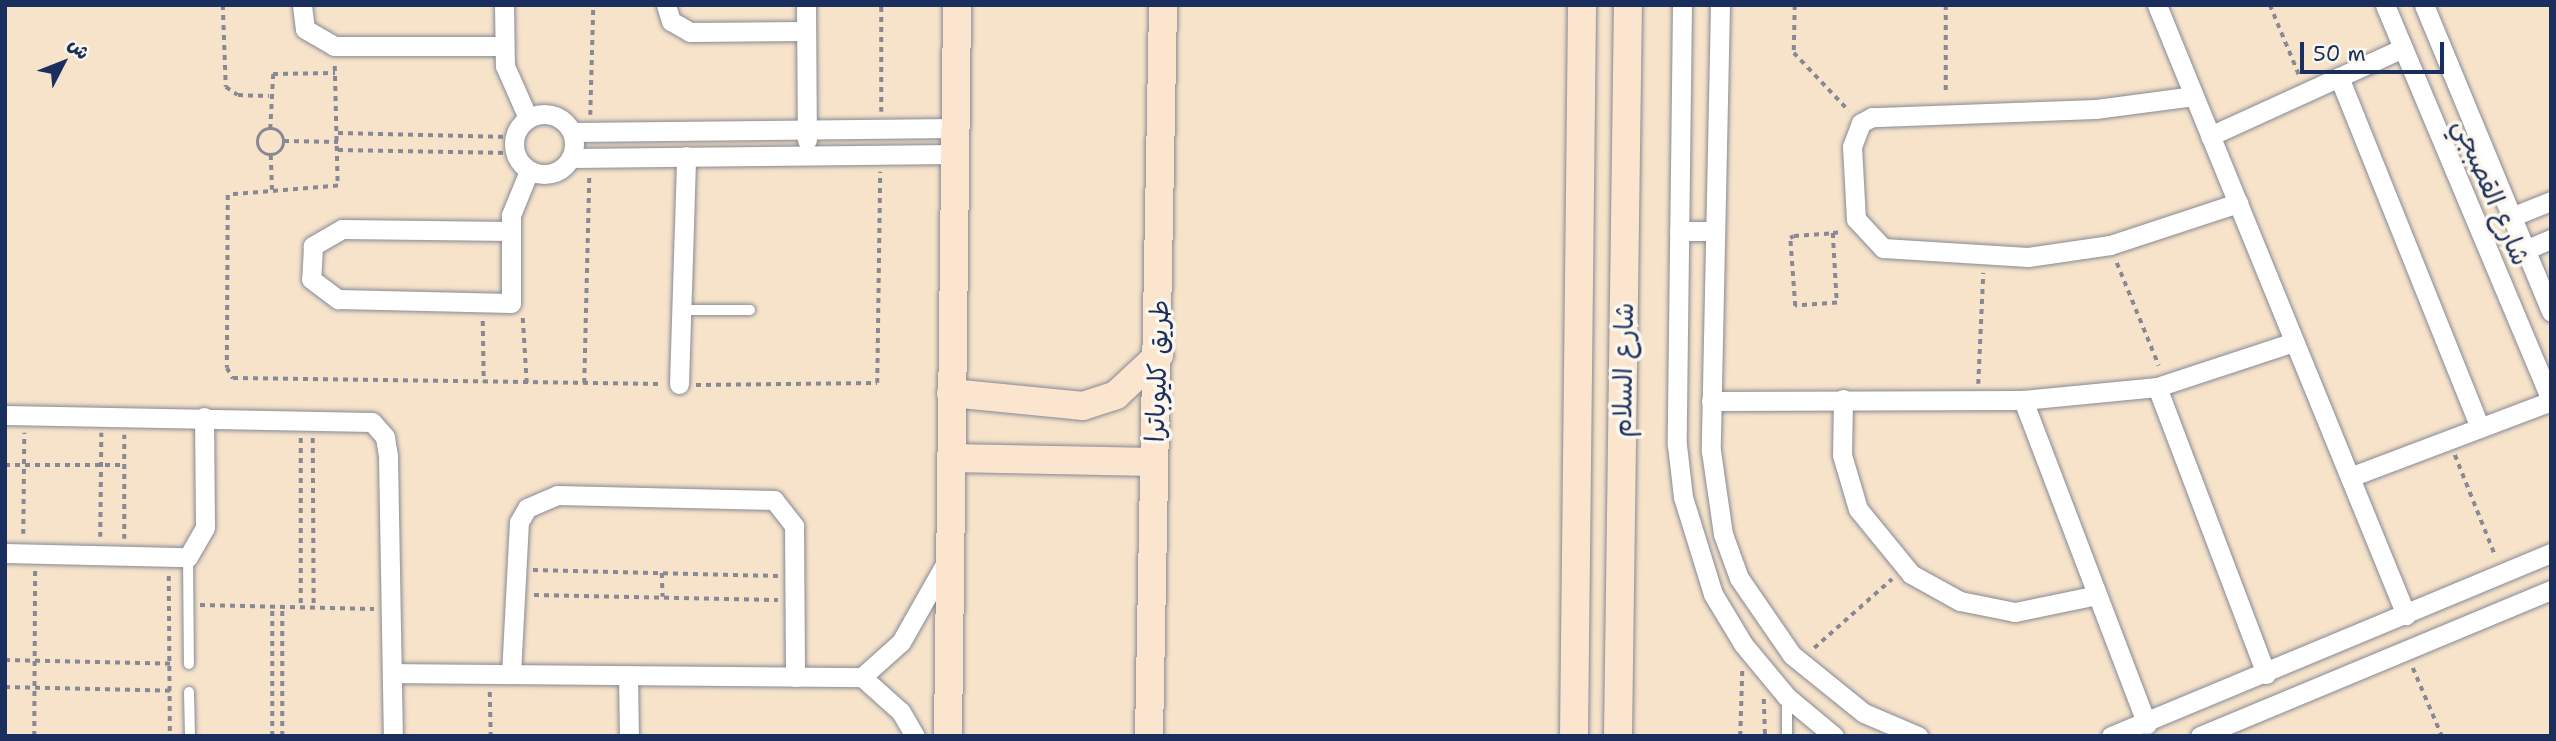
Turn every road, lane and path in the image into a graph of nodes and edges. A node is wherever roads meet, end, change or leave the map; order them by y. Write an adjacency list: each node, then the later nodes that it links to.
1 (223, 5): 26 (path)
2 (302, 5): 21 (street)
3 (504, 5): 21 (street)
4 (593, 5): 34 (path)
5 (666, 5): 20 (street)
6 (806, 5): 20 (street)
7 (881, 5): 31 (path)
8 (957, 5): 39 (main road)
9 (1163, 5): 68 (main road, طريق كليوباترا)
10 (1582, 5): 150 (main road, شارع السلام)
11 (1628, 5): 151 (main road, شارع السلام)
12 (1682, 5): 55 (street)
13 (1720, 5): 56 (street)
14 (1795, 5): 30 (path)
15 (1946, 5): 28 (path)
16 (2157, 5): 27 (street)
17 (2270, 5): 25 (path)
18 (2385, 5): 22 (street, شارع القصبجي)
19 (2424, 5): 35 (street, شارع القصبجي)
20 (806, 31): 33 (street)
21 (504, 46): 29 (street)
22 (2403, 48): 24 (street); 42 (street, شارع القصبجي)
23 (335, 73): 26 (path)
24 (2339, 77): 25 (street); 85 (street)
25 (2306, 92): 37 (street)
26 (269, 96): 32 (path)
27 (2194, 96): 28 (street); 37 (street)
28 (1946, 115): 30 (street)
29 (528, 118): 34 (street); 41 (street)
30 (1861, 124): 53 (street)
31 (881, 128): 33 (street); 39 (street)
32 (270, 129): 38 (path); 44 (path)
33 (807, 129): 34 (street); 45 (street)
34 (581, 132): 47 (street)
35 (2475, 132): 42 (street); 52 (street, شارع القصبجي)
36 (337, 133): 41 (path)
37 (2210, 136): 51 (street)
38 (284, 141): 40 (path); 44 (path)
39 (955, 141): 45 (street); 74 (main road)
40 (338, 142)
41 (515, 145): 43 (path); 48 (street)
42 (2444, 146): 78 (street, شارع القصبجي)
43 (338, 150)
44 (271, 155): 49 (path)
45 (807, 155): 46 (street)
46 (686, 156): 47 (street); 64 (street)
47 (580, 157): 48 (street); 71 (path)
48 (529, 171): 54 (street)
49 (272, 190)
50 (2551, 201): 52 (street)
51 (2238, 203): 59 (street); 67 (street)
52 (2511, 217): 60 (street, شارع القصبجي)
53 (1863, 230): 57 (path); 61 (street)
54 (511, 231): 62 (street); 63 (street)
55 (1679, 231): 56 (street); 117 (street)
56 (1714, 231): 79 (street)
57 (1833, 233): 57 (path)
58 (2551, 239): 60 (street)
59 (2110, 245): 61 (street); 73 (path)
60 (2525, 250): 66 (street, شارع القصبجي)
61 (1984, 257): 76 (path)
62 (483, 302): 63 (street); 69 (path)
63 (511, 303): 70 (path)
64 (681, 310): 65 (lane); 72 (street)
65 (750, 310)
66 (2551, 312)
67 (2294, 342): 73 (street); 93 (street)
68 (1159, 355): 74 (main road); 88 (main road, طريق كليوباترا)
69 (484, 382)
70 (527, 383)
71 (584, 383)
72 (679, 384)
73 (2162, 385): 77 (street); 128 (street)
74 (951, 393): 87 (main road)
75 (1843, 399): 76 (street); 79 (street); 100 (street)
76 (1977, 400): 77 (street)
77 (2023, 400): 107 (street)
78 (2551, 400): 85 (street)
79 (1711, 401): 121 (street)
80 (15, 415): 81 (street); 90 (path)
81 (102, 416): 82 (street); 91 (path)
82 (125, 417): 83 (street); 92 (path)
83 (204, 417): 84 (street); 98 (street)
84 (307, 418): 113 (path); 114 (path); 115 (street)
85 (2480, 428): 86 (street)
86 (2448, 440): 93 (street); 103 (path)
87 (951, 458): 88 (main road); 97 (main road)
88 (1154, 461): 149 (main road, طريق كليوباترا)
89 (5, 465): 90 (path)
90 (24, 465): 91 (path); 95 (path)
91 (101, 465): 92 (path); 96 (path)
92 (124, 465): 99 (path)
93 (2350, 477): 116 (street)
94 (2551, 553): 103 (street)
95 (21, 554): 96 (street); 120 (path)
96 (100, 557): 99 (street)
97 (950, 557): 131 (street); 148 (main road)
98 (178, 558): 99 (street); 110 (lane); 122 (path)
99 (124, 559)
100 (1904, 568): 107 (street); 121 (path)
101 (517, 570): 102 (path); 104 (street); 106 (street)
102 (662, 573): 104 (path); 108 (path)
103 (2502, 574): 116 (street)
104 (794, 576): 109 (street)
105 (2551, 590): 118 (street)
106 (515, 594): 108 (path); 127 (street)
107 (2097, 595): 137 (street)
108 (663, 597): 109 (path)
109 (794, 601): 130 (street)
110 (189, 605): 111 (path); 123 (lane)
111 (272, 607): 112 (path); 142 (path)
112 (282, 607): 113 (path); 143 (path)
113 (301, 607): 114 (path)
114 (314, 608): 115 (path)
115 (390, 609): 125 (street)
116 (2406, 615): 128 (street)
117 (1743, 644): 124 (street); 138 (path)
118 (2405, 650): 157 (street); 158 (path)
119 (5, 660): 120 (path)
120 (34, 661): 122 (path); 133 (path)
121 (1798, 662): 155 (street)
122 (169, 664): 123 (path); 134 (path)
123 (189, 664)
124 (1764, 672): 136 (street); 152 (path)
125 (391, 673): 126 (street); 144 (street)
126 (490, 674): 127 (street); 145 (path)
127 (511, 674): 129 (street)
128 (2266, 674): 137 (street)
129 (628, 675): 130 (street); 146 (street)
130 (795, 677): 131 (street)
131 (862, 677): 147 (street)
132 (5, 687): 133 (path)
133 (34, 688): 134 (path); 139 (path)
134 (169, 691): 135 (path); 140 (path)
135 (189, 692): 141 (lane)
136 (1787, 696): 153 (lane); 154 (street)
137 (2147, 724): 156 (street)
138 (1739, 735)
139 (34, 736)
140 (170, 736)
141 (190, 736)
142 (271, 736)
143 (282, 736)
144 (393, 736)
145 (491, 736)
146 (629, 736)
147 (915, 736)
148 (948, 736)
149 (1150, 736)
150 (1574, 736)
151 (1618, 736)
152 (1765, 736)
153 (1787, 736)
154 (1834, 736)
155 (1918, 736)
156 (2111, 736)
157 (2200, 736)
158 (2442, 736)

